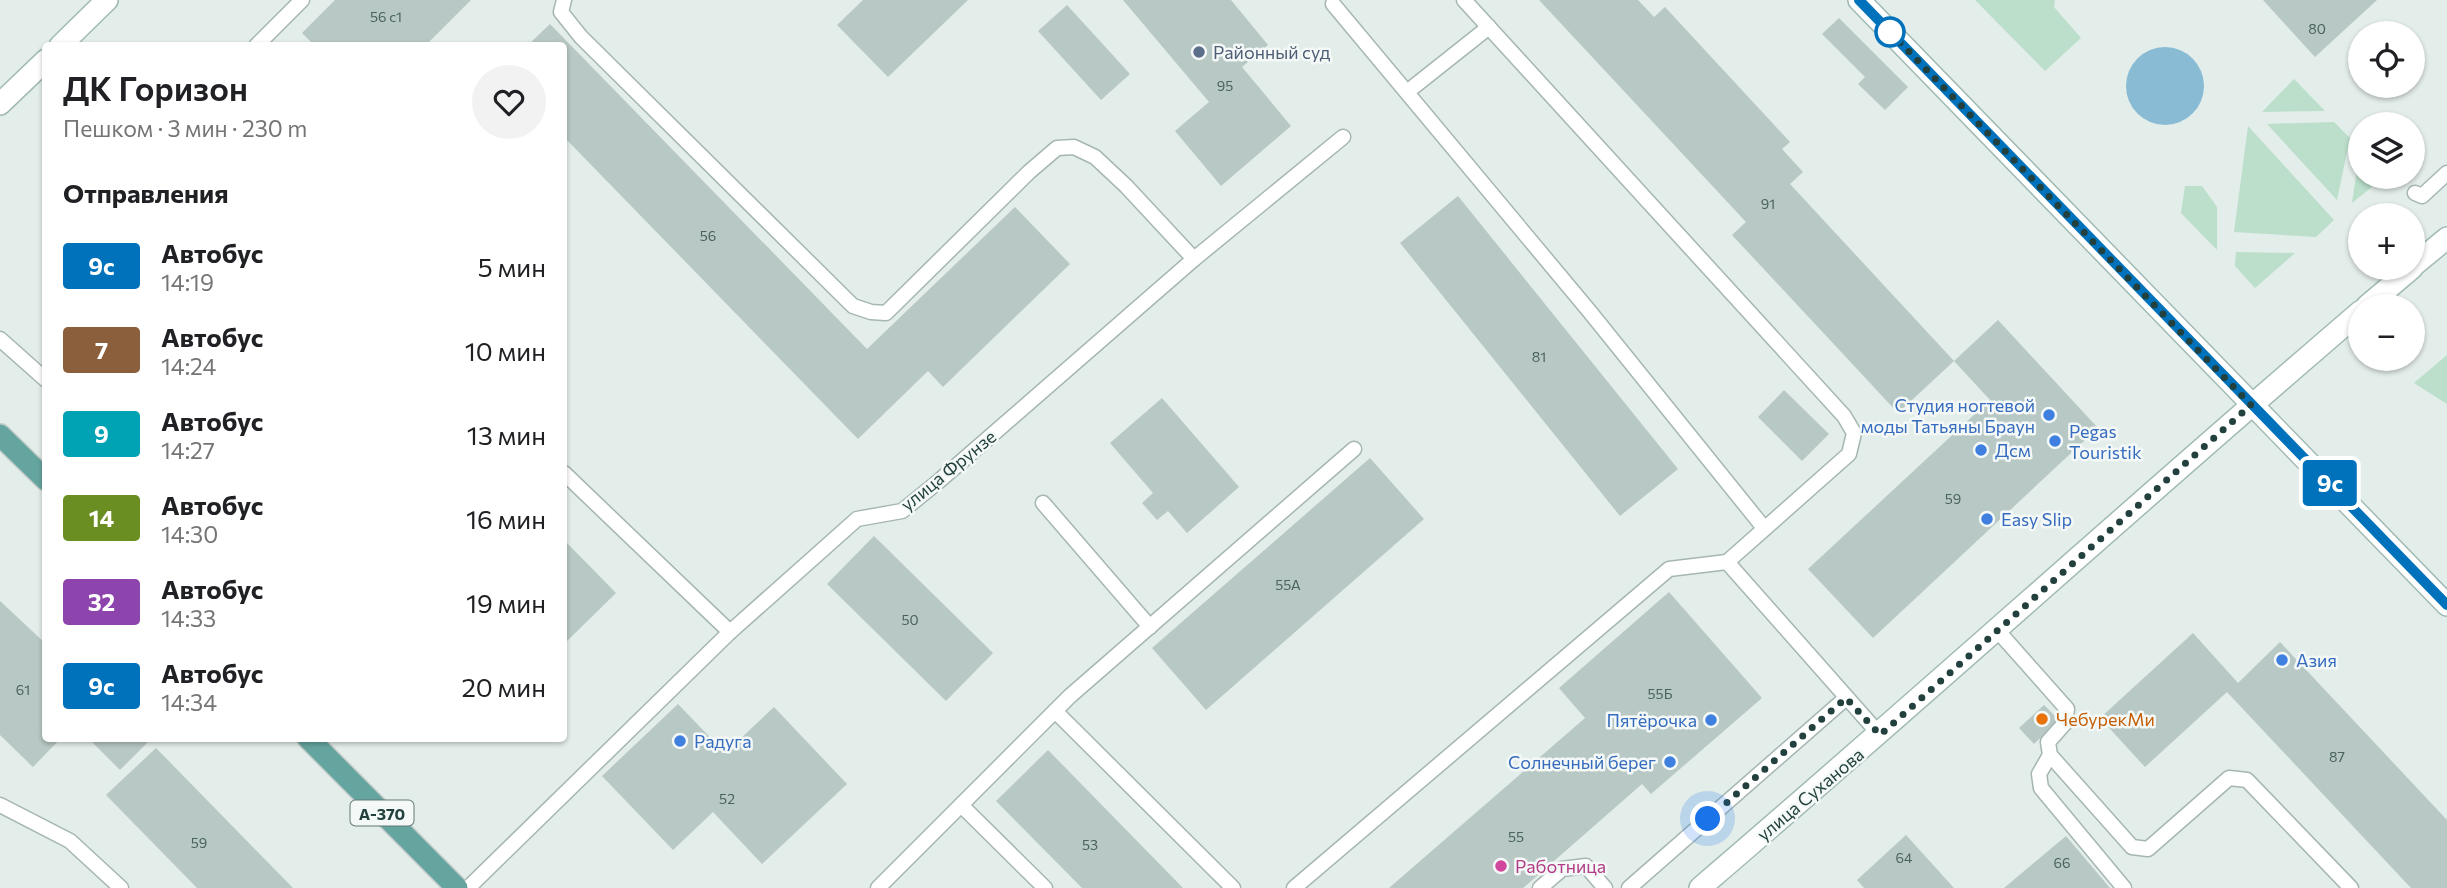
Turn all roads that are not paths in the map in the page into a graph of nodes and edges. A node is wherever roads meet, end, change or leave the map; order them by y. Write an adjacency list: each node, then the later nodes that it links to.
1 (107, 0): 8 (street)
2 (302, 0): 9 (lane)
3 (564, 0): 18 (lane)
4 (1464, 0): 7 (lane)
5 (1859, 0): 24 (street)
6 (1333, 4): 11 (lane)
7 (1489, 27): 11 (lane); 30 (lane)
8 (64, 42)
9 (260, 42)
10 (42, 64): 12 (street)
11 (1408, 92): 30 (lane)
12 (0, 104)
13 (1343, 137): 18 (lane, улица Фрунзе)
14 (2447, 173): 15 (lane)
15 (2415, 193)
16 (2447, 237): 17 (street)
17 (2425, 256)
18 (1194, 259): 35 (lane, улица Фрунзе)
19 (2397, 280): 20 (street)
20 (2381, 294)
21 (2348, 322): 24 (street, улица Суханова)
22 (0, 339): 23 (lane)
23 (42, 376)
24 (2251, 405): 32 (street); 34 (street, улица Суханова)
25 (0, 436): 27 (main road)
26 (1354, 449): 33 (lane)
27 (42, 476)
28 (567, 476): 35 (lane)
29 (1043, 503): 33 (lane)
30 (1764, 528): 31 (lane)
31 (1727, 562): 36 (lane); 49 (lane)
32 (2447, 605)
33 (1150, 626): 37 (lane)
34 (1997, 630): 38 (street, улица Суханова); 40 (lane)
35 (730, 632): 45 (lane, улица Фрунзе)
36 (1846, 698): 38 (lane); 52 (lane)
37 (1055, 711): 41 (lane); 48 (lane)
38 (1880, 735): 53 (street, улица Суханова)
39 (312, 742): 44 (main road, А-370)
40 (2050, 755): 54 (lane); 55 (lane)
41 (961, 804): 46 (lane); 47 (lane)
42 (0, 805): 43 (lane)
43 (121, 888)
44 (457, 888)
45 (468, 888)
46 (878, 888)
47 (1045, 888)
48 (1233, 888)
49 (1294, 888)
50 (1540, 888): 51 (lane)
51 (1605, 888)
52 (1629, 888)
53 (1700, 888)
54 (2124, 888)
55 (2351, 888)

